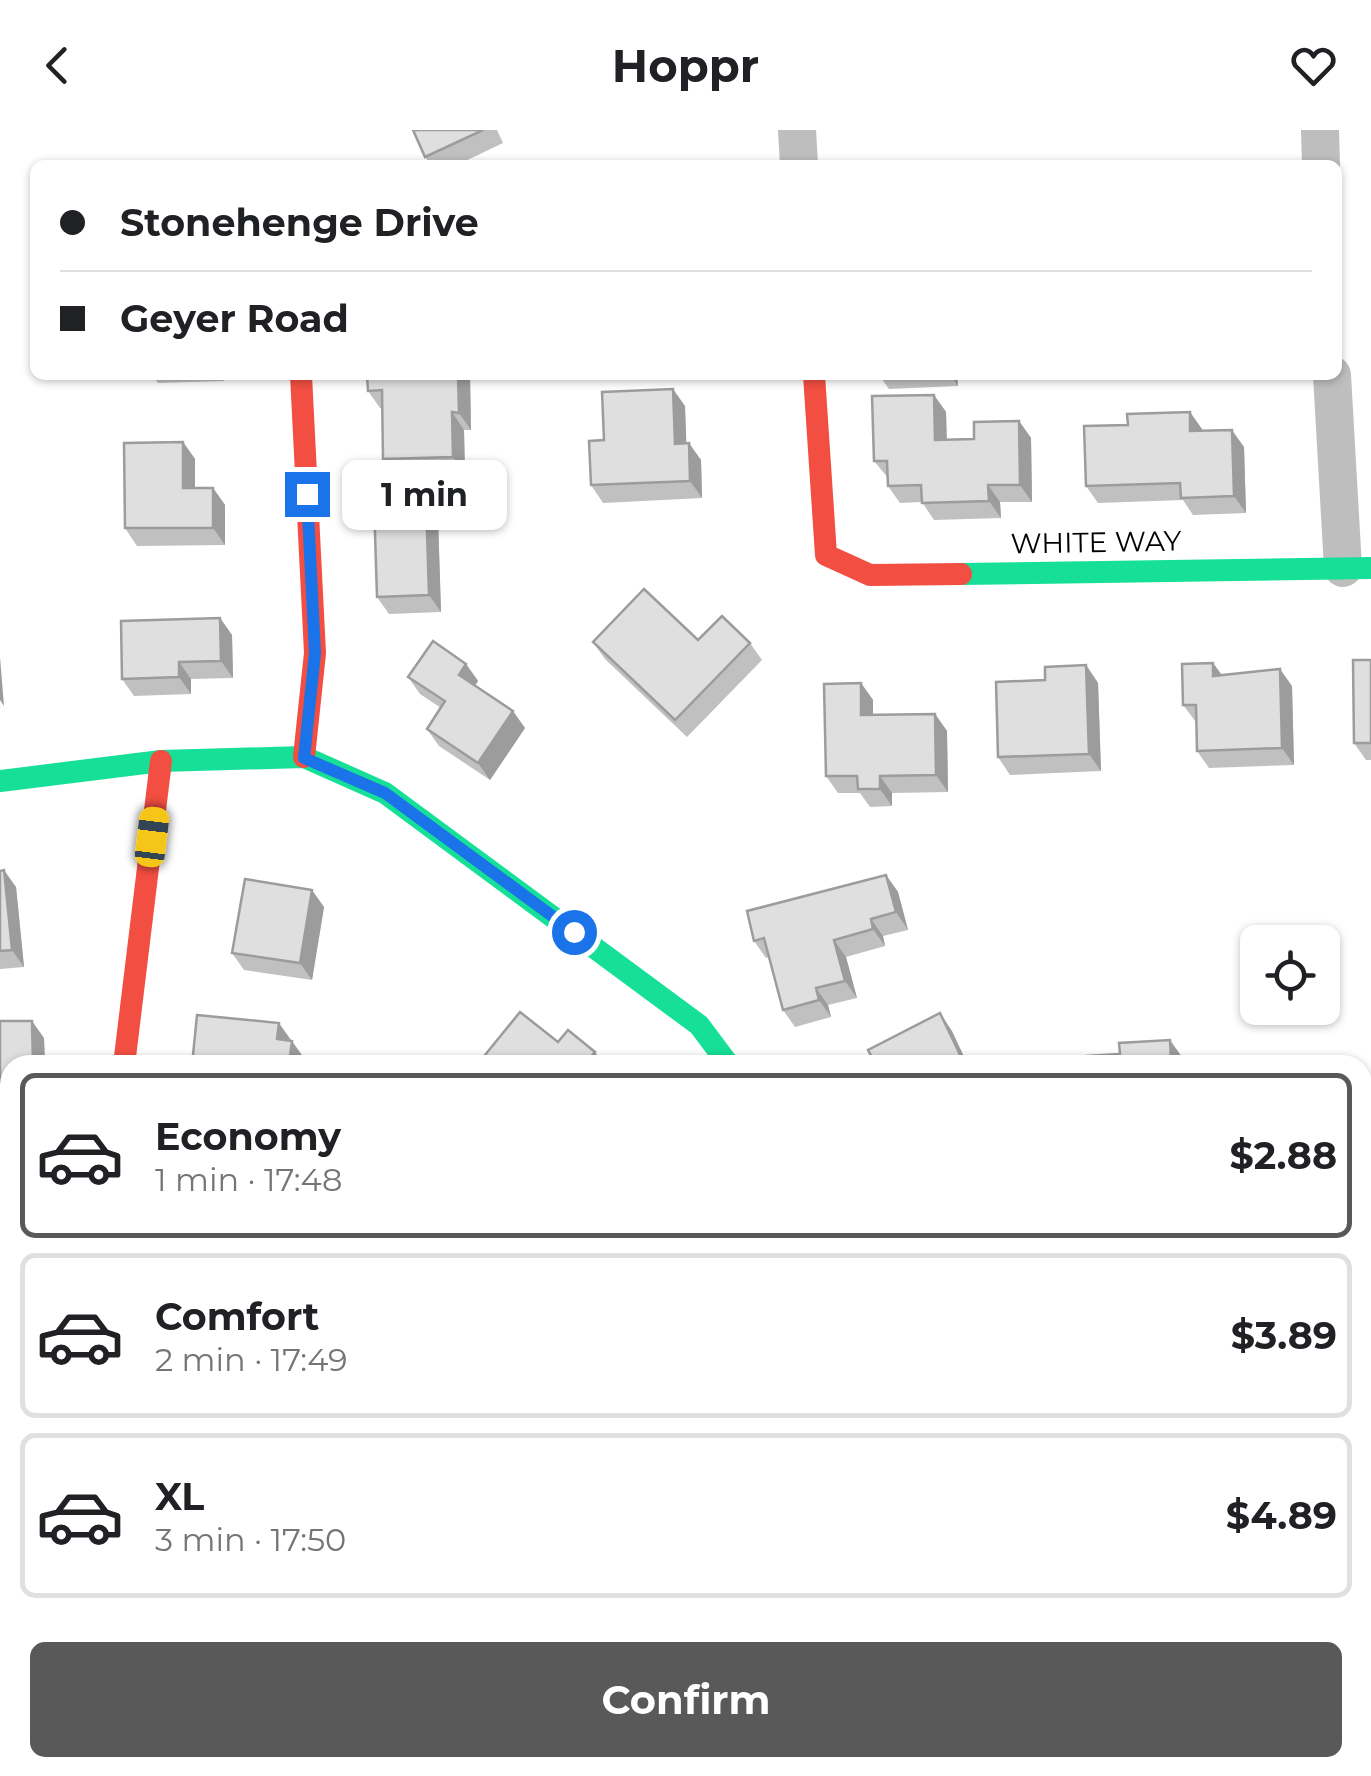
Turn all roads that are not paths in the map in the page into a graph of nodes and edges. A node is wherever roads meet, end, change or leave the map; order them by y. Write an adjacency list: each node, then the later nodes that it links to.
1 (796, 130): 3 (street)
2 (1320, 130): 4 (street)
3 (799, 160)
4 (1321, 160)
5 (301, 380): 9 (street)
6 (814, 380): 8 (street, WHITE WAY)
7 (1333, 380): 8 (street)
8 (1357, 568)
9 (304, 758): 10 (street); 13 (street)
10 (161, 760): 11 (street); 12 (street)
11 (0, 781)
12 (125, 1055)
13 (722, 1055)

